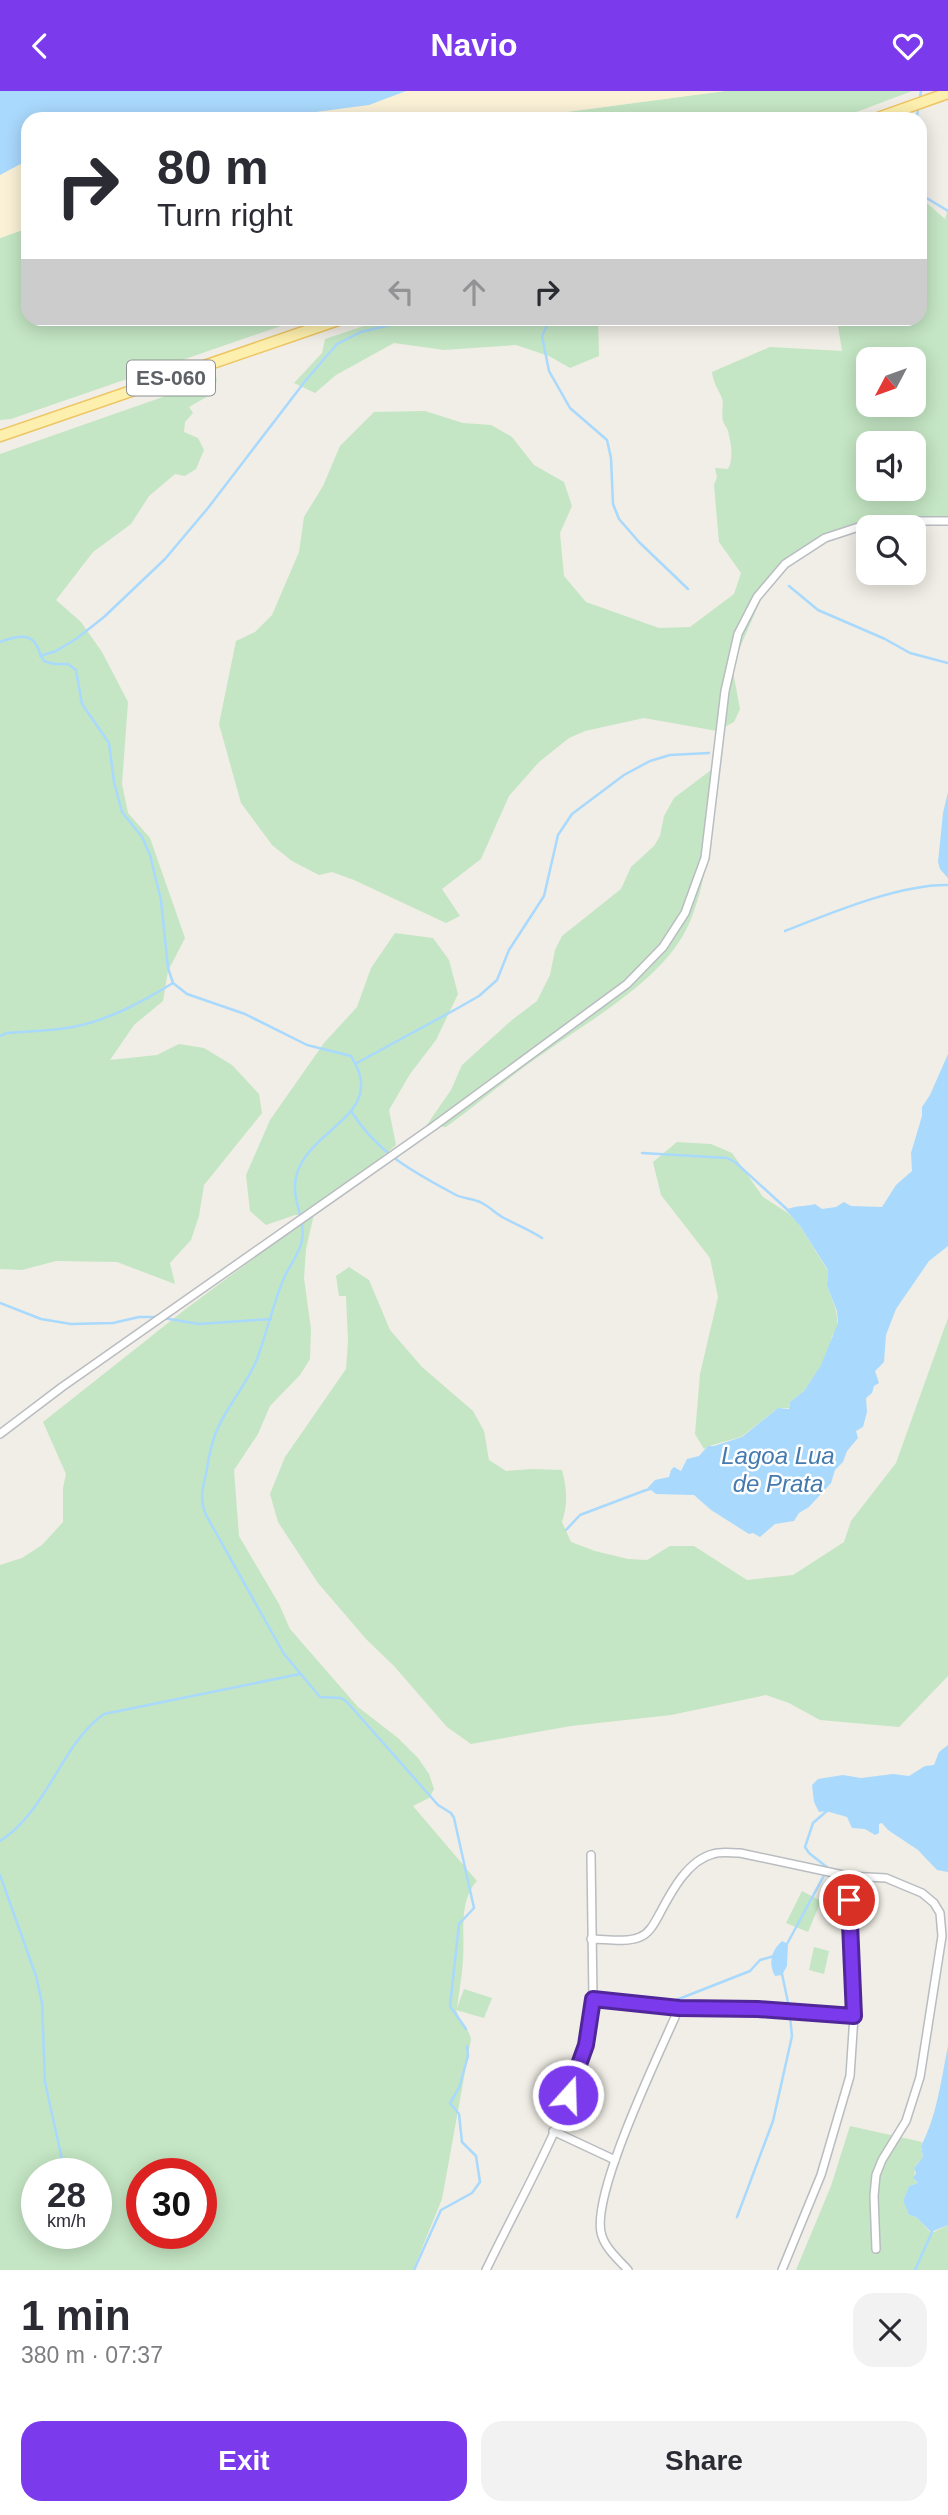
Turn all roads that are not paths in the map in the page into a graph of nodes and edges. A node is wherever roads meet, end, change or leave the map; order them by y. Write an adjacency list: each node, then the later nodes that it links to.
1 (948, 93): 2 (main road)
2 (895, 112)
3 (321, 326): 4 (main road, ES-060)
4 (0, 436)
5 (948, 521): 6 (street)
6 (0, 1434)
7 (591, 1856): 9 (street)
8 (848, 1876): 9 (street); 12 (street); 15 (street)
9 (591, 1939): 10 (street)
10 (593, 1999): 11 (street); 13 (street)
11 (679, 2008): 12 (street); 14 (street)
12 (854, 2016): 18 (street)
13 (553, 2131): 14 (street); 16 (street)
14 (615, 2160): 17 (street)
15 (876, 2249)
16 (486, 2270)
17 (628, 2270)
18 (782, 2270)

